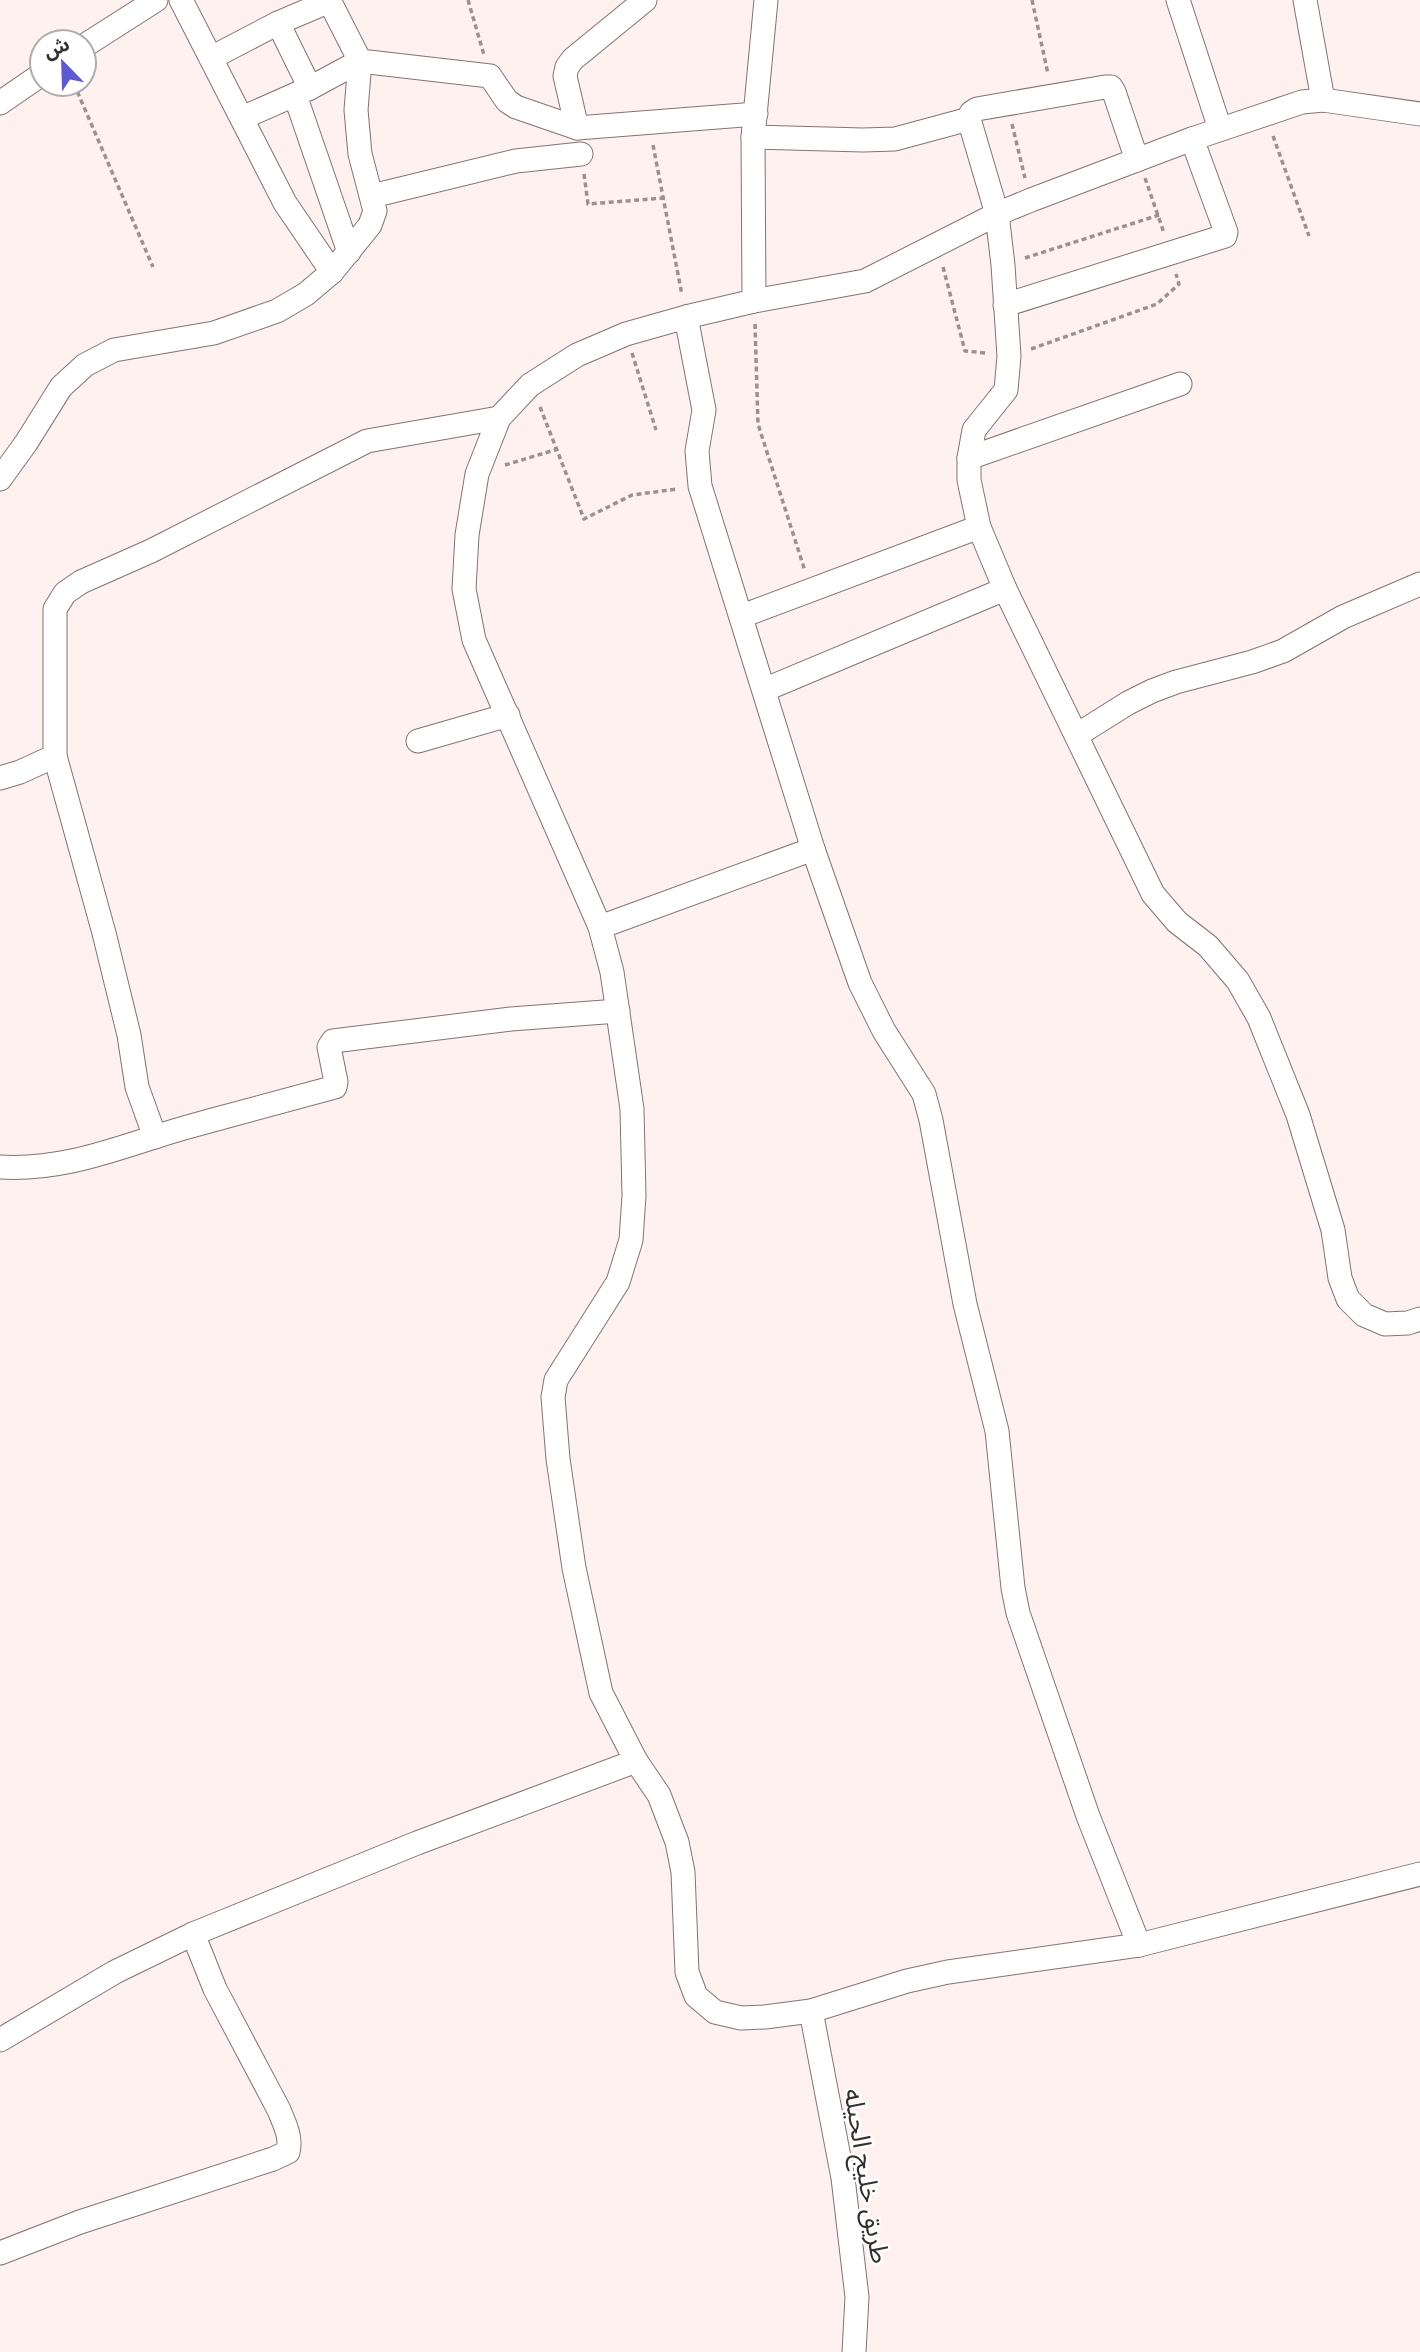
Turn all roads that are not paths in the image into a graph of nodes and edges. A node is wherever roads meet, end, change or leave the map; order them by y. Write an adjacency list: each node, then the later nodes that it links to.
1 (156, 0): 9 (street)
2 (181, 0): 10 (street)
3 (645, 0): 20 (street)
4 (766, 0): 19 (street)
5 (1178, 0): 21 (street)
6 (1305, 0): 14 (street)
7 (329, 1): 8 (street); 11 (street)
8 (278, 23): 10 (street); 13 (street)
9 (98, 37)
10 (211, 58): 17 (street)
11 (360, 61): 13 (street); 20 (street); 25 (street)
12 (28, 84): 15 (street)
13 (302, 91): 17 (street); 27 (street)
14 (1323, 100): 16 (street); 21 (street)
15 (0, 103)
16 (1420, 114)
17 (242, 118): 28 (street)
18 (969, 119): 19 (street); 24 (street); 26 (street)
19 (754, 126): 20 (street); 29 (street)
20 (576, 128)
21 (1220, 129): 22 (street)
22 (1192, 139): 24 (street); 30 (street)
23 (581, 154): 25 (street)
24 (1137, 160): 26 (street)
25 (372, 196): 27 (street)
26 (997, 215): 29 (street); 30 (street)
27 (349, 252): 28 (street)
28 (332, 272): 35 (street)
29 (754, 301): 31 (street)
30 (1006, 306): 34 (street)
31 (685, 317): 33 (street); 39 (street)
32 (1180, 384): 34 (street)
33 (499, 418): 41 (street); 44 (street)
34 (969, 458): 36 (street)
35 (0, 479)
36 (979, 527): 38 (street); 39 (street)
37 (1420, 584): 42 (street)
38 (1005, 589): 40 (street); 42 (street)
39 (742, 615): 40 (street)
40 (764, 690): 46 (street)
41 (508, 715): 43 (street); 47 (street)
42 (1077, 735): 51 (street)
43 (418, 741)
44 (55, 756): 45 (street); 49 (street)
45 (0, 778)
46 (813, 849): 47 (street); 55 (street)
47 (600, 927): 48 (street)
48 (618, 1011): 49 (street); 52 (street)
49 (155, 1137): 50 (street)
50 (0, 1167)
51 (1420, 1319)
52 (636, 1761): 54 (street); 56 (street)
53 (1420, 1874): 55 (street)
54 (193, 1934): 57 (street); 58 (street)
55 (1139, 1945): 56 (street)
56 (811, 2011): 59 (street, طريق خليج الحيله)
57 (0, 2040)
58 (0, 2253)
59 (854, 2352)

